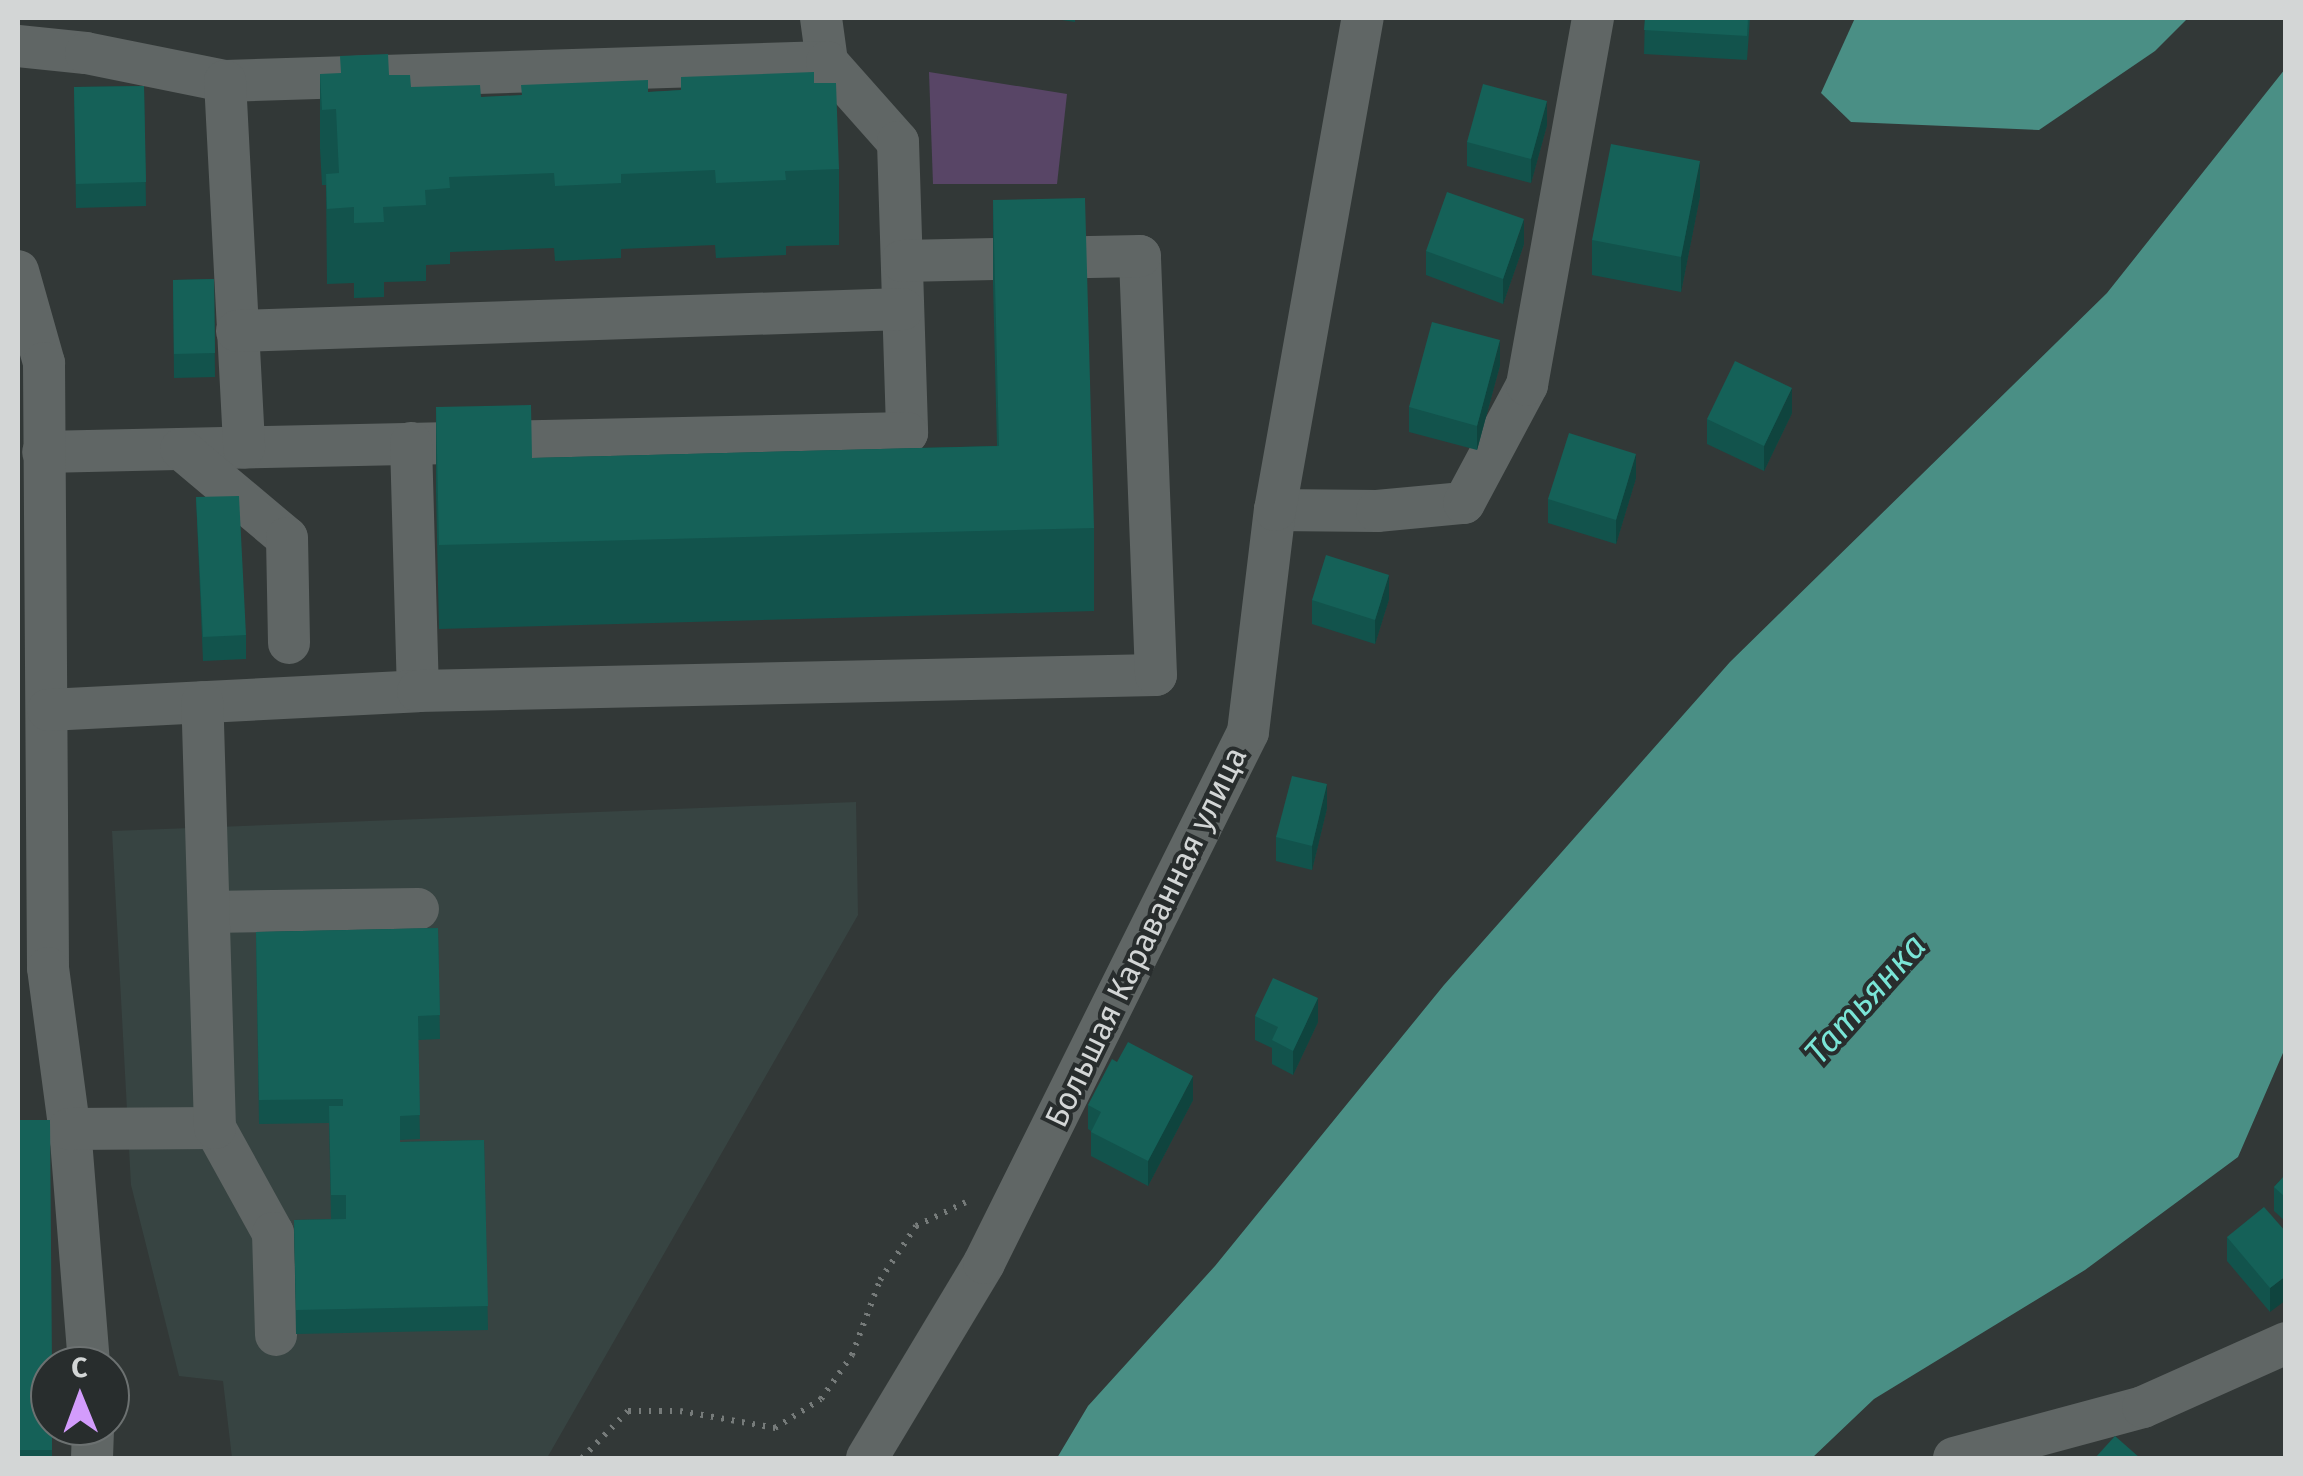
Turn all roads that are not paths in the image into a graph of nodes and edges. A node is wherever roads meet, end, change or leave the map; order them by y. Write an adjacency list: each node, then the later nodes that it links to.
1 (820, 18): 6 (street)
2 (1363, 18): 16 (street, Большая Караванная улица)
3 (1594, 18): 16 (street)
4 (85, 35): 5 (street); 7 (street)
5 (18, 46)
6 (827, 62): 7 (street); 8 (street)
7 (225, 81): 11 (street)
8 (902, 261): 10 (street); 19 (street)
9 (18, 270): 15 (street)
10 (902, 309): 11 (street); 12 (street)
11 (237, 331): 13 (street)
12 (411, 443): 13 (street); 19 (street)
13 (244, 448): 14 (street)
14 (181, 449): 15 (street); 18 (street)
15 (43, 452): 17 (street)
16 (1275, 510): 30 (street, Большая Караванная улица)
17 (31, 606): 21 (street)
18 (290, 643)
19 (418, 691): 20 (street)
20 (202, 702): 21 (street); 24 (street)
21 (48, 710): 22 (street)
22 (34, 852): 26 (street)
23 (418, 909): 24 (street)
24 (209, 912): 25 (street)
25 (215, 1128): 26 (street); 27 (street)
26 (59, 1150): 29 (street)
27 (276, 1335)
28 (2286, 1343): 31 (street)
29 (85, 1346)
30 (867, 1458)
31 (1954, 1458)

